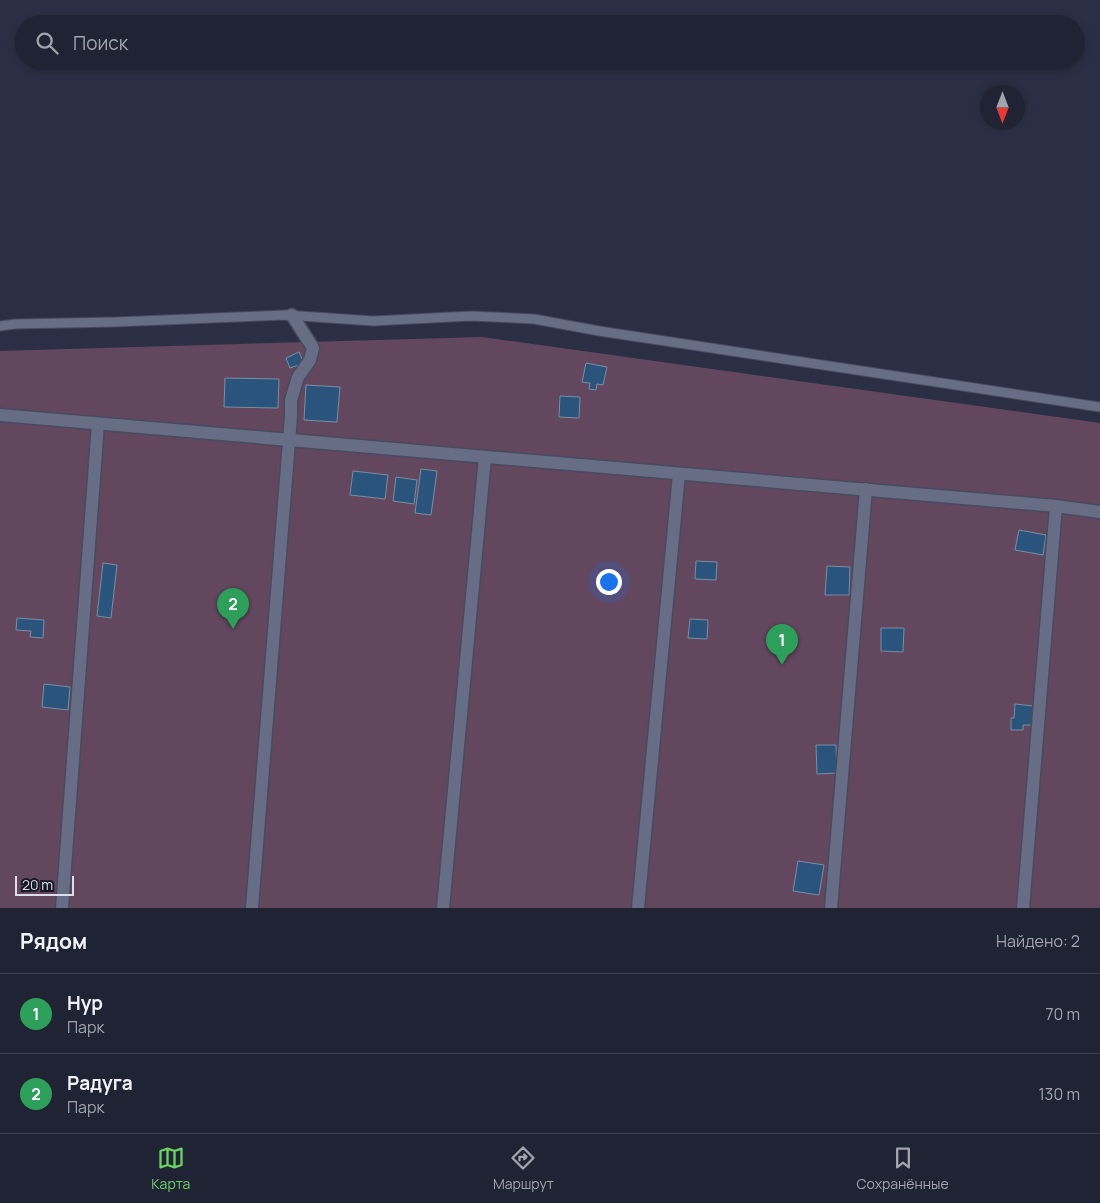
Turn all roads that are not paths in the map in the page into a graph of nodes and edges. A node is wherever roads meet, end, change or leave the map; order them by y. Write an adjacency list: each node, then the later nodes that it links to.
1 (292, 315): 2 (lane); 3 (lane); 6 (street)
2 (0, 326)
3 (1100, 407)
4 (0, 414): 5 (street)
5 (98, 424): 6 (street); 12 (street)
6 (288, 440): 7 (street); 13 (street)
7 (485, 457): 8 (street); 14 (street)
8 (679, 474): 9 (street); 15 (street)
9 (866, 489): 10 (street); 16 (street)
10 (1056, 506): 11 (street); 17 (street)
11 (1100, 512)
12 (62, 908)
13 (252, 908)
14 (443, 908)
15 (638, 908)
16 (831, 908)
17 (1023, 908)

